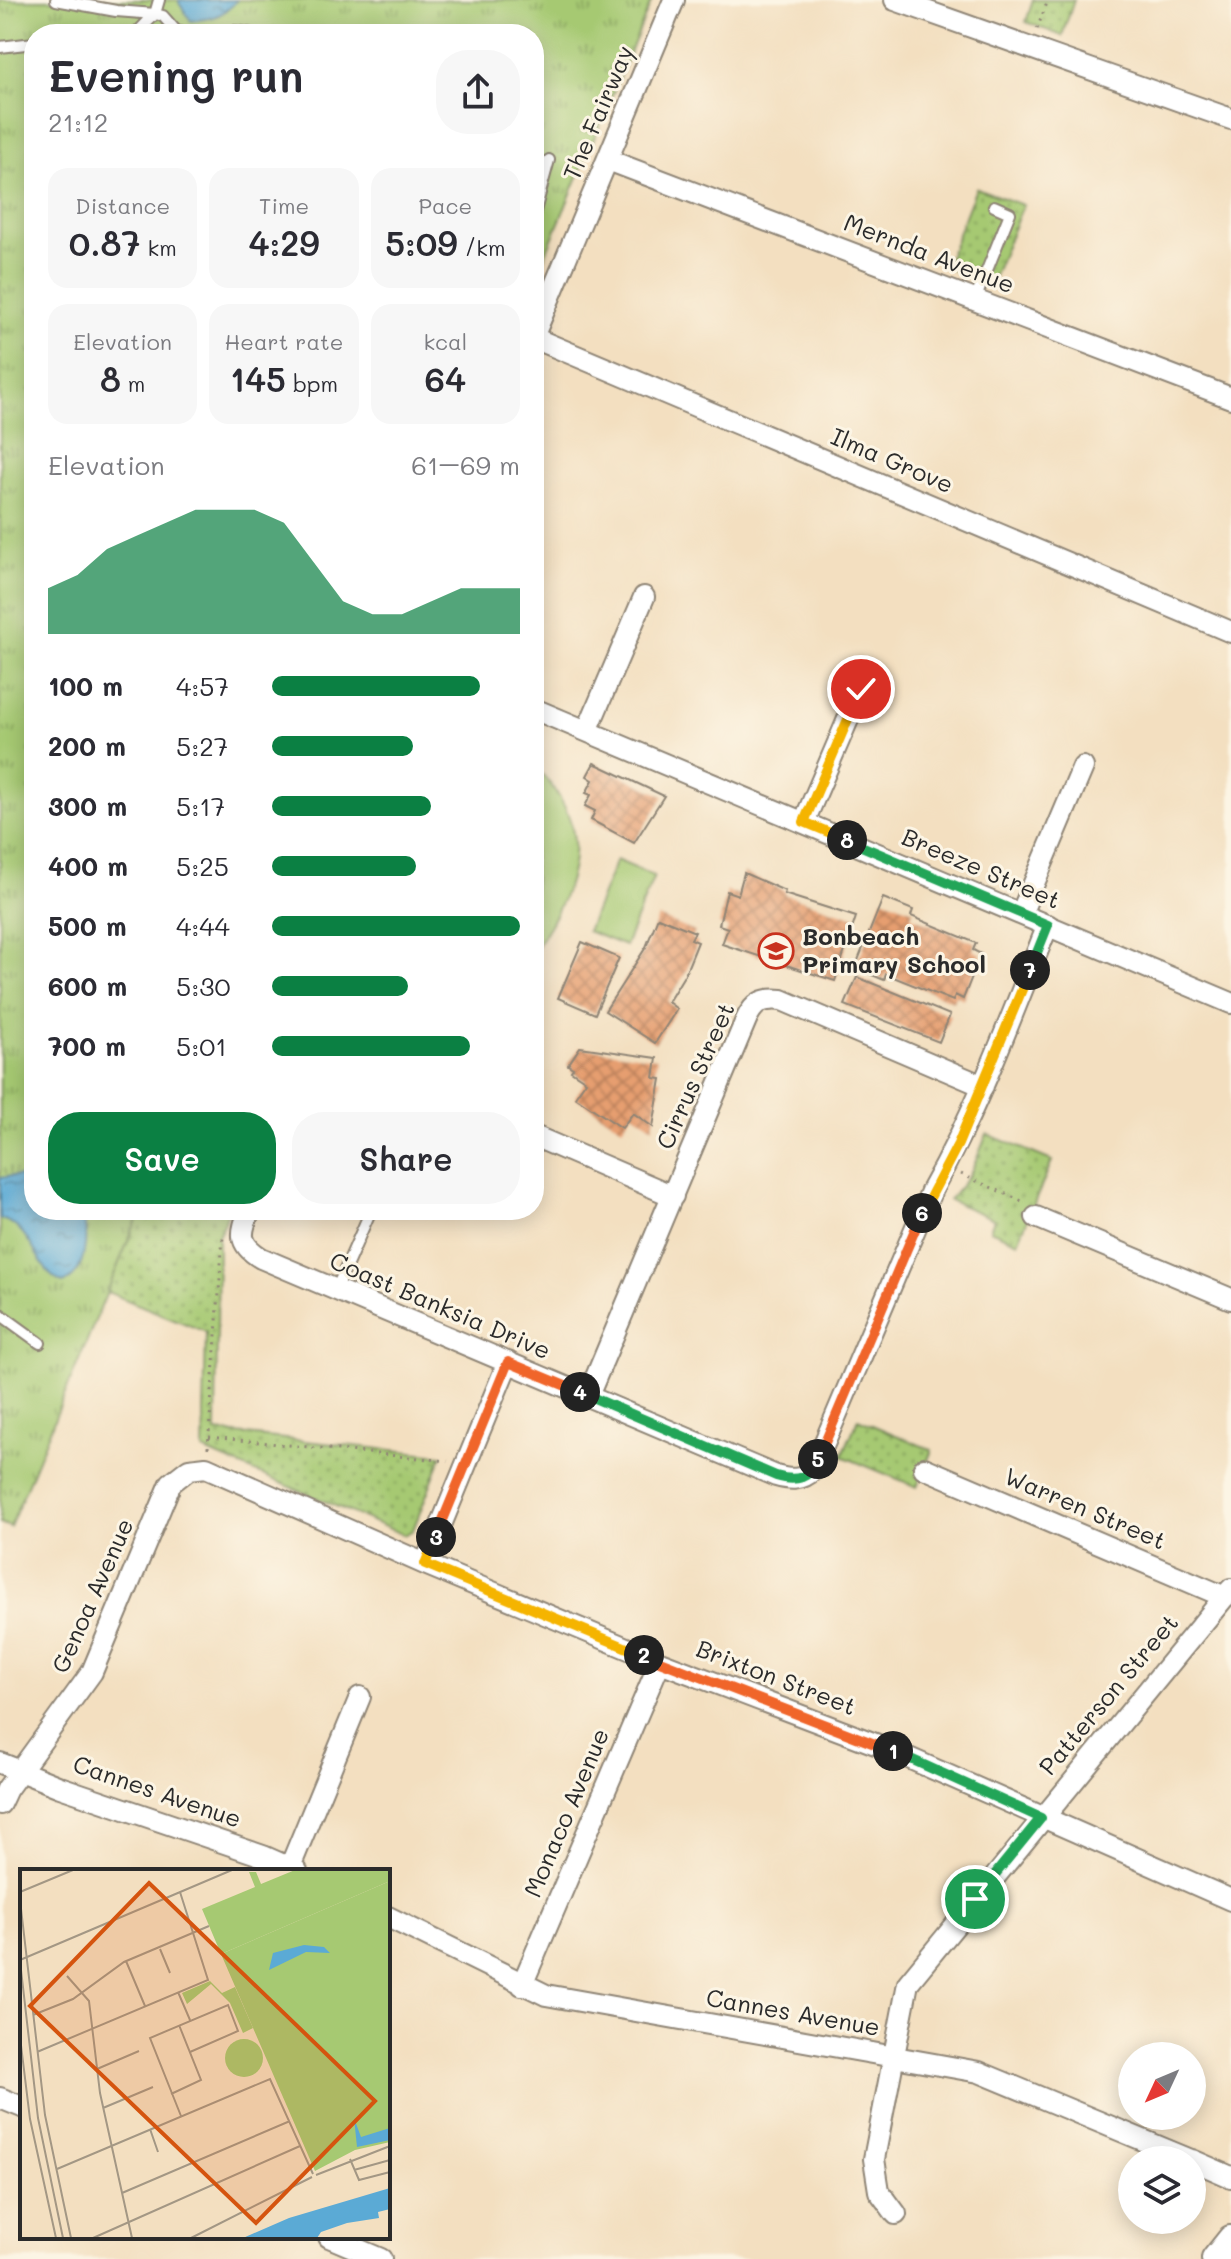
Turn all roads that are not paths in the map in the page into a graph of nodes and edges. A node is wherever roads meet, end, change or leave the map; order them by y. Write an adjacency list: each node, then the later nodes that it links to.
1 (56, 0): 5 (lane)
2 (159, 0): 5 (lane)
3 (674, 0): 12 (street, The Fairway)
4 (895, 0): 10 (street)
5 (155, 14): 6 (lane); 7 (lane)
6 (146, 24)
7 (170, 24)
8 (24, 44): 9 (lane)
9 (0, 47)
10 (1231, 119)
11 (549, 160): 13 (lane)
12 (608, 160): 15 (street, The Fairway); 16 (street, Mernda Avenue)
13 (544, 178)
14 (994, 206): 16 (lane)
15 (544, 297)
16 (975, 300): 18 (street, Mernda Avenue)
17 (544, 341): 20 (street, Ilma Grove)
18 (1231, 398)
19 (644, 597): 23 (street)
20 (1231, 632)
21 (861, 689): 25 (street)
22 (544, 713): 23 (street, Breeze Street)
23 (587, 731): 25 (street, Breeze Street)
24 (1083, 767): 26 (street)
25 (804, 822): 26 (street, Breeze Street)
26 (1021, 914): 27 (street, Breeze Street)
27 (1048, 925): 28 (street, Breeze Street); 29 (street, Coast Banksia Drive)
28 (1231, 1003)
29 (983, 1086): 31 (street, Cirrus Street); 40 (street, Coast Banksia Drive)
30 (544, 1140): 31 (street)
31 (673, 1196): 40 (street, Cirrus Street)
32 (1036, 1217): 36 (street)
33 (248, 1220): 35 (street, Coast Banksia Drive)
34 (367, 1220): 35 (lane)
35 (336, 1290): 39 (street, Coast Banksia Drive)
36 (1231, 1299)
37 (0, 1314): 38 (lane)
38 (40, 1343)
39 (508, 1362): 40 (street, Coast Banksia Drive); 43 (street)
40 (588, 1396)
41 (924, 1468): 44 (street, Warren Street)
42 (171, 1483): 43 (street, Brixton Street); 48 (street, Genoa Avenue)
43 (425, 1564): 45 (street, Brixton Street)
44 (1228, 1593): 50 (street, Patterson Street)
45 (660, 1662): 50 (street, Brixton Street); 54 (street, Monaco Avenue)
46 (360, 1697): 51 (street)
47 (0, 1763): 48 (street, Cannes Avenue)
48 (20, 1771): 49 (street, Genoa Avenue); 51 (street, Cannes Avenue)
49 (0, 1804)
50 (1041, 1818): 52 (street, Brixton Street); 55 (street, Patterson Street)
51 (294, 1869)
52 (1231, 1900)
53 (390, 1918): 54 (street, Cannes Avenue)
54 (522, 1985): 55 (street, Cannes Avenue)
55 (893, 2058): 58 (street, Cannes Avenue); 61 (street, Patterson Street)
56 (0, 2098): 57 (street)
57 (20, 2106)
58 (1158, 2146)
59 (1206, 2166): 60 (street, Cannes Avenue)
60 (1231, 2177)
61 (896, 2214)
62 (334, 2239): 64 (street)
63 (1231, 2239): 65 (street)
64 (381, 2259)
65 (1215, 2259)

